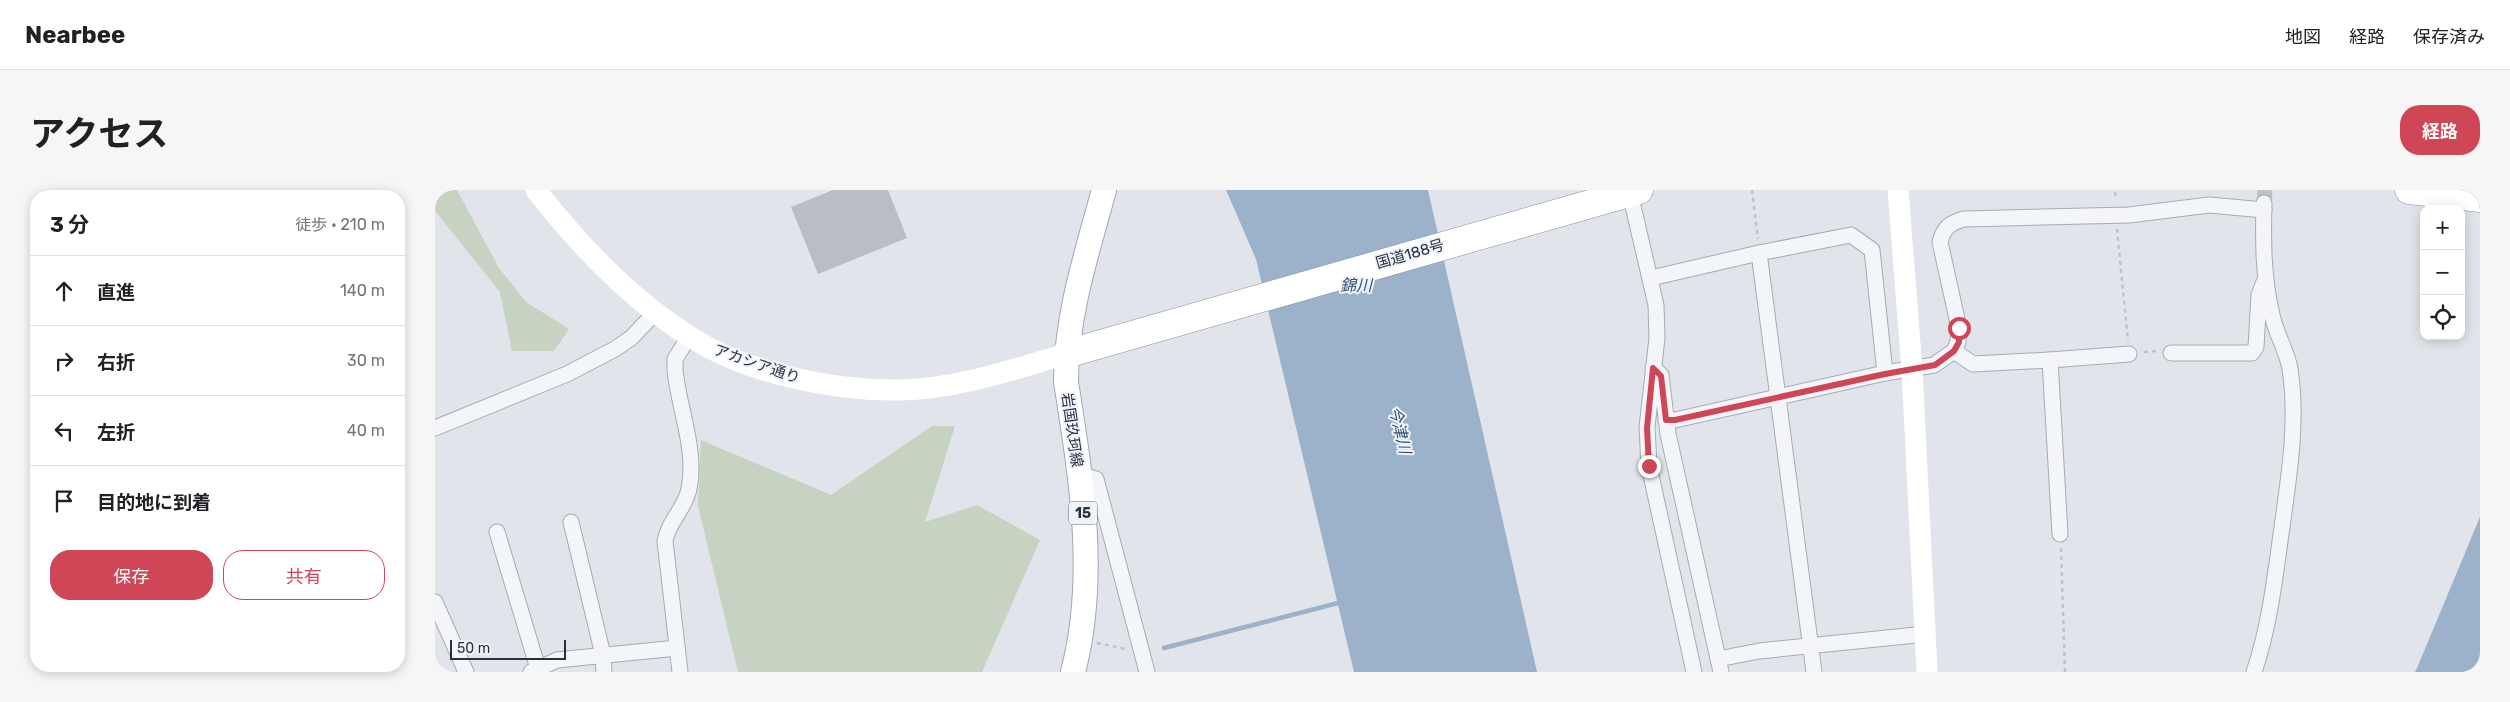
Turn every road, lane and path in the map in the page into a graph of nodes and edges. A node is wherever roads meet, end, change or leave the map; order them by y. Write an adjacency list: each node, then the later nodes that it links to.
1 (536, 190): 12 (street, アカシア通り)
2 (1105, 190): 16 (main road, 岩国玖珂線 / 15)
3 (1752, 190): 9 (path)
4 (1898, 190): 20 (street)
5 (2409, 190): 7 (highway)
6 (1636, 198): 10 (street); 16 (highway, 国道188号)
7 (2480, 198)
8 (2116, 215): 11 (street); 14 (street); 17 (path)
9 (1759, 253): 10 (street); 21 (street); 22 (street)
10 (1651, 278): 19 (street)
11 (2265, 280): 15 (street); 47 (street)
12 (655, 313): 13 (street, アカシア通り); 24 (street)
13 (689, 337): 16 (street, アカシア通り); 33 (street)
14 (1954, 351): 18 (street); 20 (street)
15 (2171, 353): 17 (path)
16 (1066, 354): 25 (main road, 岩国玖珂線 / 15)
17 (2129, 354): 18 (street)
18 (2049, 360): 28 (street)
19 (1653, 368): 23 (street); 43 (street)
20 (1912, 369): 21 (street); 30 (street)
21 (1885, 374): 22 (street)
22 (1778, 398): 23 (street); 32 (street)
23 (1666, 420): 36 (street)
24 (435, 428)
25 (1079, 473): 31 (main road, 岩国玖珂線 / 15); 34 (street)
26 (571, 522): 35 (street)
27 (497, 532): 37 (street)
28 (2061, 534): 46 (path)
29 (435, 602): 38 (street)
30 (1926, 634): 32 (street); 45 (street)
31 (1081, 640): 34 (path); 41 (main road, 岩国玖珂線 / 15)
32 (1811, 645): 36 (street); 44 (street)
33 (677, 648): 35 (street); 40 (street)
34 (1142, 652): 42 (street)
35 (603, 655): 37 (street); 39 (street)
36 (1719, 665)
37 (536, 671)
38 (466, 672)
39 (604, 672)
40 (680, 672)
41 (1073, 672)
42 (1147, 672)
43 (1694, 672)
44 (1814, 672)
45 (1927, 672)
46 (2065, 672)
47 (2255, 672)

